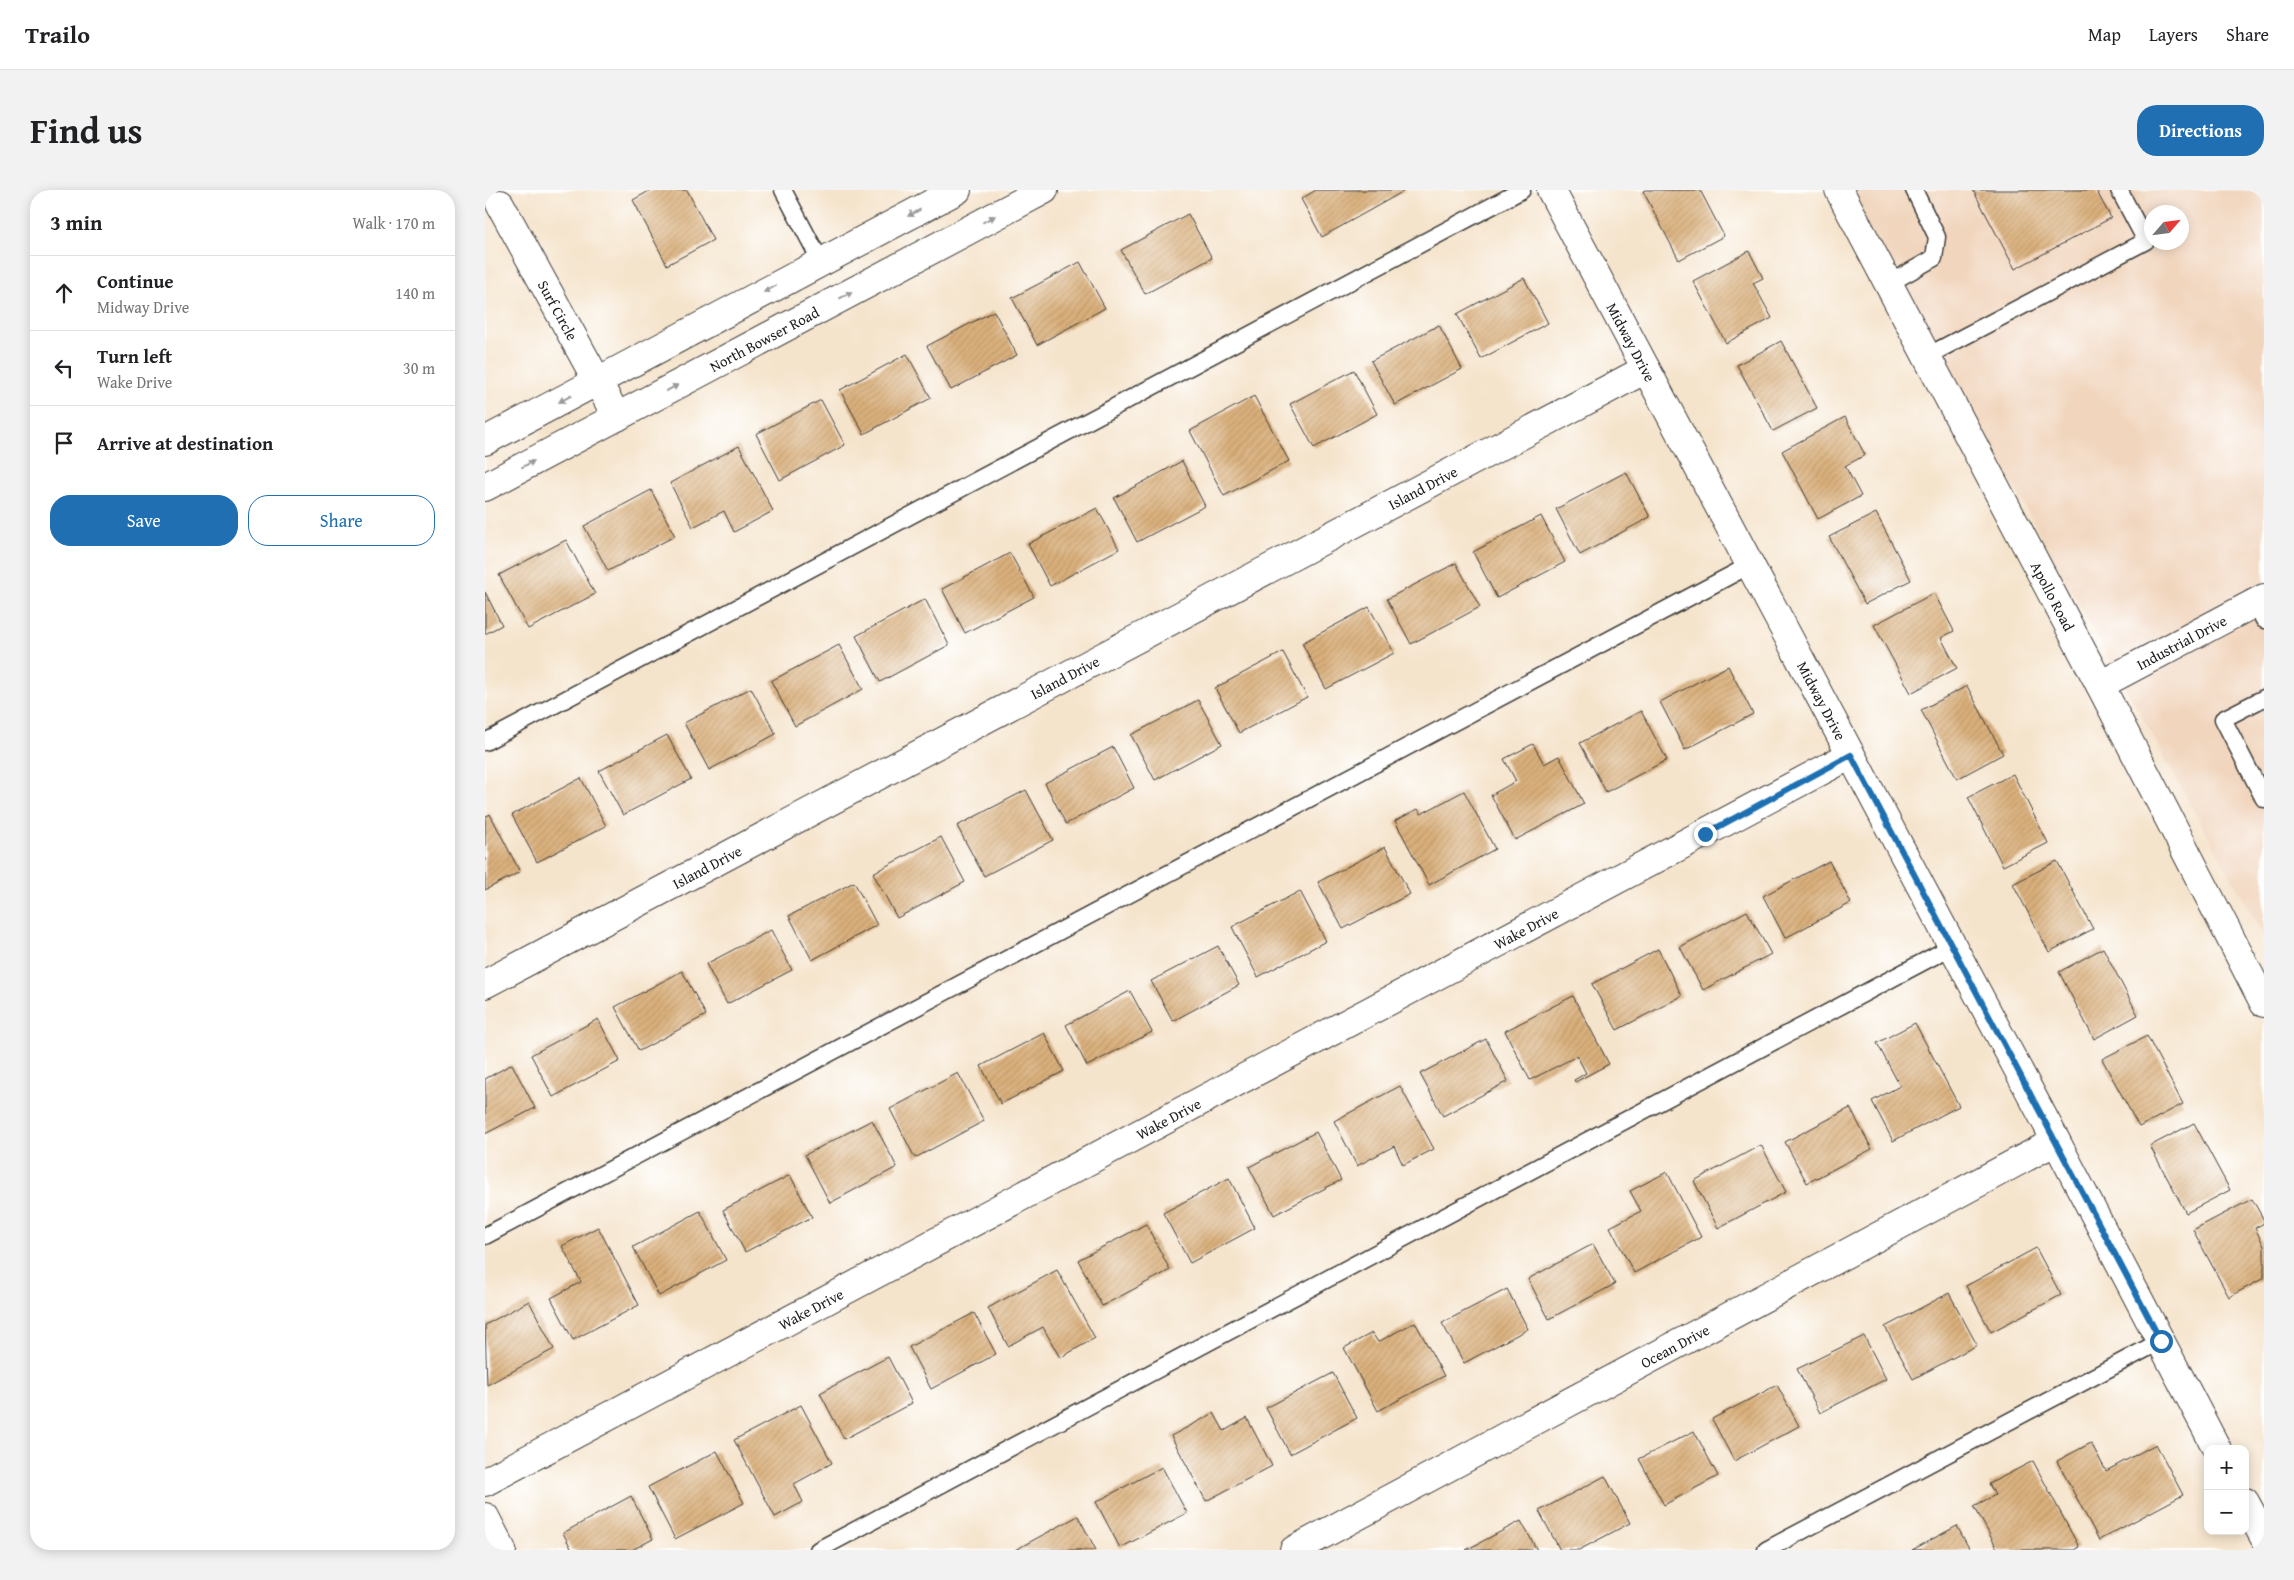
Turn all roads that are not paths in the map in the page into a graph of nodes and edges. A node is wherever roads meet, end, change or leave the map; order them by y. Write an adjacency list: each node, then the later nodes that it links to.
1 (783, 190): 10 (lane)
2 (957, 190): 10 (street, one-way to 10)
3 (1522, 190): 22 (lane)
4 (1551, 190): 13 (street, Midway Drive)
5 (1839, 190): 11 (street, Apollo Road)
6 (1914, 190): 11 (lane)
7 (2119, 190): 12 (lane)
8 (1035, 192): 15 (street, North Bowser Road, one-way to 8)
9 (500, 204): 14 (street, Surf Circle)
10 (821, 262): 14 (street, one-way to 14)
11 (1888, 284): 12 (street, Apollo Road)
12 (1927, 356): 20 (street, Apollo Road)
13 (1646, 369): 18 (street, Midway Drive); 26 (street, Island Drive)
14 (598, 382): 15 (street, Surf Circle); 16 (street, one-way to 16)
15 (617, 418): 17 (street, North Bowser Road, one-way to 15)
16 (485, 441)
17 (485, 487)
18 (1750, 565): 23 (street, Midway Drive); 29 (lane)
19 (2261, 607): 20 (street, Industrial Drive)
20 (2100, 685): 27 (street, Apollo Road)
21 (2264, 698): 24 (lane)
22 (485, 742)
23 (1851, 755): 25 (street, Midway Drive); 32 (street, Wake Drive)
24 (2264, 799)
25 (1953, 946): 28 (street, Midway Drive); 38 (lane)
26 (485, 984)
27 (2264, 1003)
28 (2056, 1141): 30 (street, Midway Drive); 39 (street, Ocean Drive)
29 (485, 1236)
30 (2161, 1341): 31 (street, Midway Drive); 40 (lane)
31 (2215, 1445)
32 (485, 1482)
33 (2249, 1509): 35 (street)
34 (485, 1517): 37 (street)
35 (2264, 1537)
36 (2264, 1548): 41 (street)
37 (502, 1550)
38 (818, 1550)
39 (1294, 1550)
40 (1766, 1550)
41 (2261, 1550)

